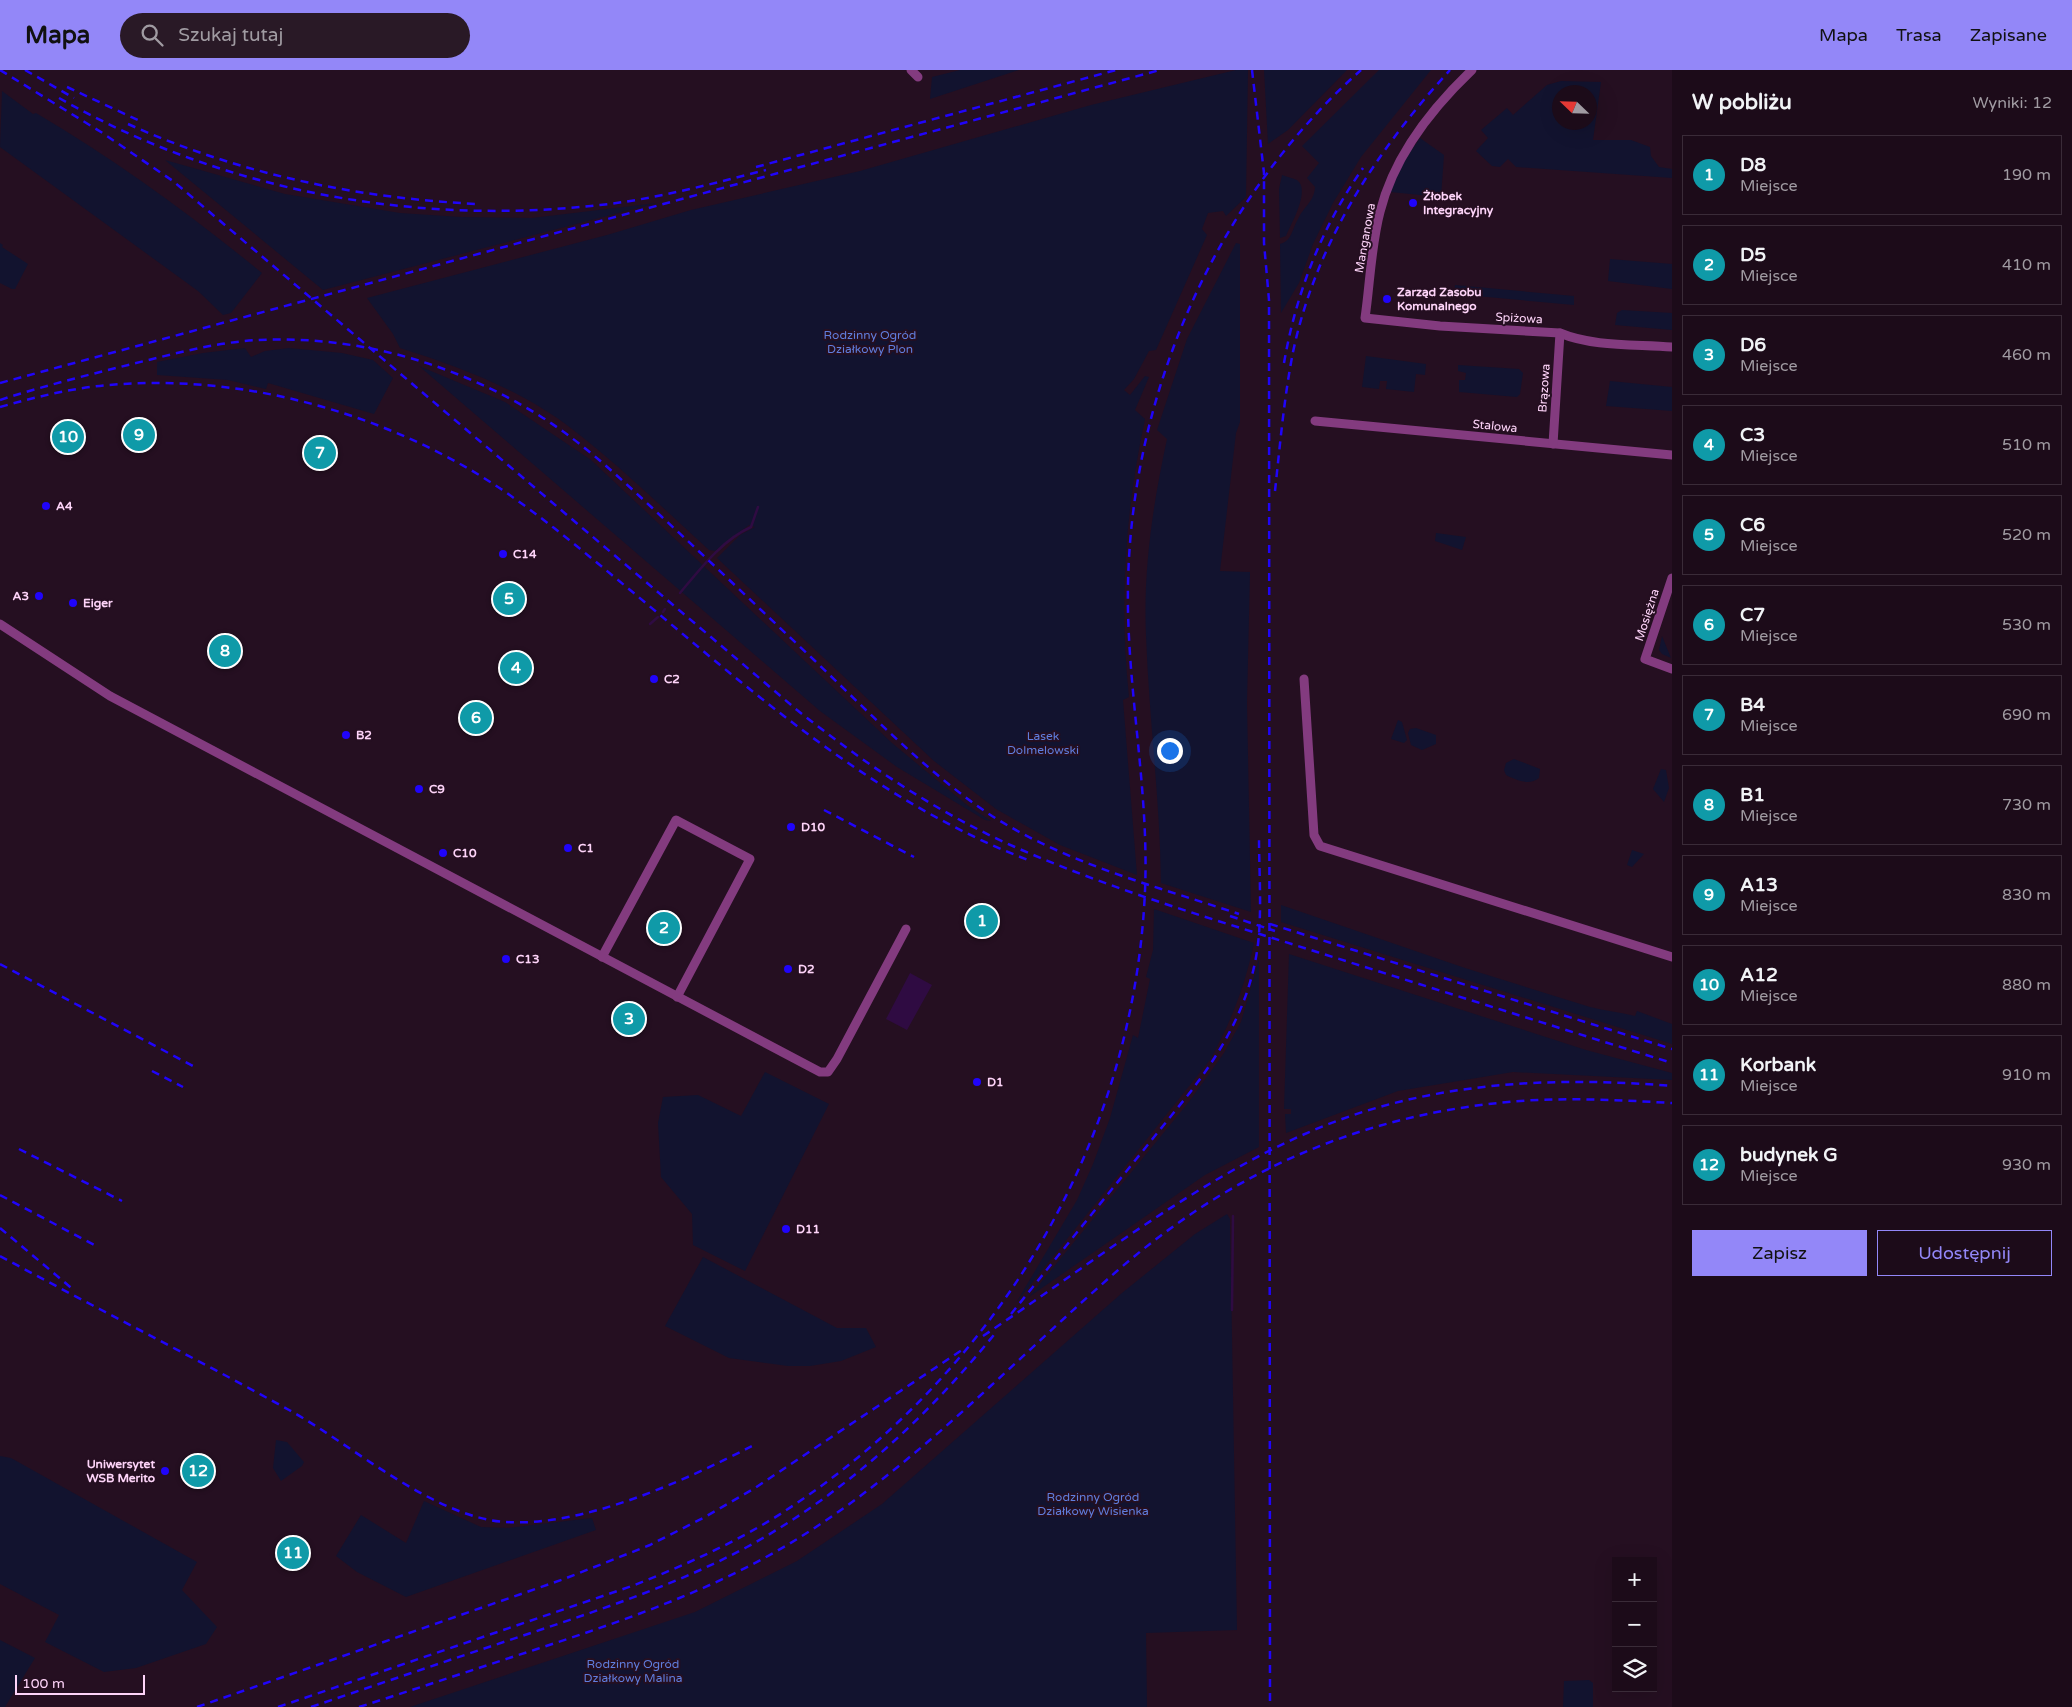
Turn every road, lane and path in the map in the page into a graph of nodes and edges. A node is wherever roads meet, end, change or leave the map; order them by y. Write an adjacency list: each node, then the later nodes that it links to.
1 (1472, 70): 2 (street, Manganowa)
2 (1364, 318): 3 (street, Spiżowa)
3 (1560, 333): 4 (street, Spiżowa); 6 (street, Brązowa)
4 (1672, 347)
5 (1315, 421): 6 (street, Stalowa)
6 (1553, 444): 7 (street, Stalowa)
7 (1672, 455)
8 (1672, 578): 10 (street, Mosiężna)
9 (0, 624): 13 (street)
10 (1672, 669)
11 (1304, 679): 14 (street)
12 (906, 929): 15 (street)
13 (602, 957): 15 (street); 15 (street)
14 (1672, 957)
15 (677, 997)

